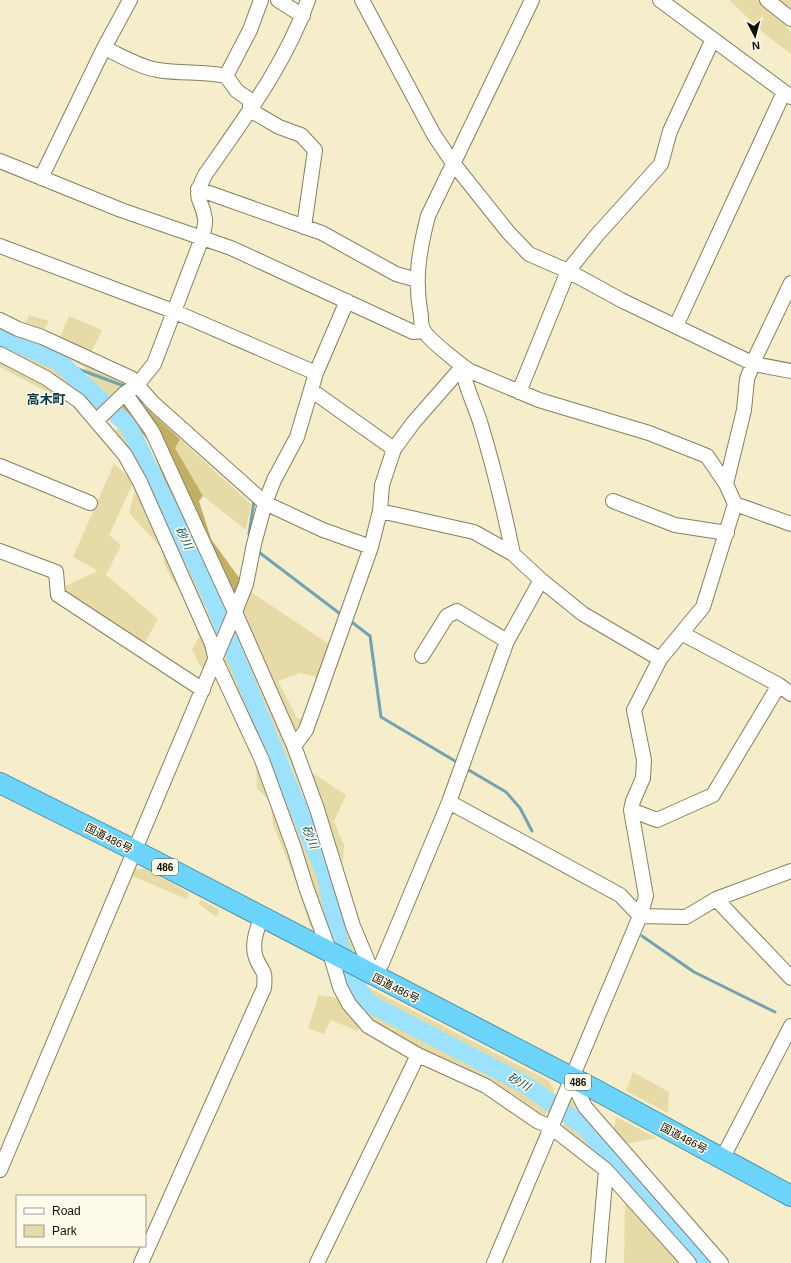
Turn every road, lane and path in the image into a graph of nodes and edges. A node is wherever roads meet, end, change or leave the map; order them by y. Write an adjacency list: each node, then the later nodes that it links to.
1 (130, 0): 12 (street)
2 (261, 0): 13 (street)
3 (278, 0): 9 (street)
4 (308, 0): 9 (street)
5 (362, 0): 17 (street)
6 (532, 0): 17 (street)
7 (660, 0): 11 (street)
8 (767, 0): 10 (street)
9 (303, 16): 15 (street)
10 (790, 21)
11 (713, 39): 14 (street); 23 (street)
12 (104, 48): 13 (street); 18 (street)
13 (226, 76): 15 (street)
14 (787, 94): 29 (street)
15 (250, 110): 19 (street); 20 (street)
16 (0, 161): 18 (street)
17 (453, 163): 23 (street); 24 (street)
18 (41, 178): 21 (street)
19 (198, 189): 20 (street); 21 (street)
20 (304, 227): 24 (street)
21 (202, 238): 26 (street); 27 (street)
22 (0, 246): 27 (street)
23 (568, 271): 29 (street); 38 (street)
24 (417, 280): 30 (street)
25 (791, 283): 32 (street)
26 (347, 300): 30 (street); 35 (street)
27 (174, 311): 35 (street); 36 (street)
28 (0, 320): 36 (street)
29 (676, 326): 32 (street)
30 (423, 331): 33 (street)
31 (0, 354): 40 (street)
32 (754, 364): 34 (street); 43 (street)
33 (462, 367): 38 (street); 41 (street); 53 (street)
34 (791, 371)
35 (316, 373): 37 (street)
36 (137, 385): 39 (street); 46 (street)
37 (311, 390): 41 (street); 46 (street)
38 (519, 392): 43 (street)
39 (125, 393): 40 (street); 55 (street)
40 (96, 421): 60 (street)
41 (394, 449): 48 (street)
42 (0, 466): 45 (street)
43 (726, 484): 47 (street)
44 (613, 501): 50 (street)
45 (90, 503)
46 (265, 503): 51 (street); 55 (street)
47 (735, 504): 49 (street); 50 (street)
48 (380, 511): 51 (street); 53 (street)
49 (791, 524)
50 (727, 533): 56 (street)
51 (371, 547): 64 (street)
52 (0, 551): 62 (street)
53 (513, 554): 54 (street)
54 (542, 580): 57 (street); 59 (street)
55 (235, 612): 60 (street); 64 (street)
56 (683, 634): 59 (street); 61 (street)
57 (507, 641): 58 (street); 66 (street)
58 (422, 656)
59 (660, 659): 67 (street)
60 (216, 661): 62 (street); 73 (street)
61 (779, 685): 63 (street); 67 (street)
62 (203, 690): 68 (street)
63 (791, 694)
64 (294, 746): 74 (street)
65 (0, 783): 68 (highway, 国道486号 / 486)
66 (449, 802): 71 (street); 74 (street)
67 (631, 810): 71 (street)
68 (134, 851): 72 (highway, 国道486号 / 486); 81 (street)
69 (791, 871): 70 (street)
70 (716, 899): 71 (street); 75 (street)
71 (640, 916): 78 (street)
72 (260, 917): 73 (highway, 国道486号 / 486); 84 (street)
73 (330, 953): 74 (highway, 国道486号 / 486); 77 (street)
74 (369, 974): 78 (highway, 国道486号 / 486)
75 (791, 978)
76 (791, 1026): 80 (street)
77 (418, 1055): 79 (street); 85 (street)
78 (569, 1085): 79 (street); 80 (highway, 国道486号 / 486); 89 (street)
79 (551, 1127): 82 (street); 86 (street)
80 (722, 1159): 83 (highway, 国道486号 / 486)
81 (0, 1170)
82 (606, 1170): 87 (street); 88 (street)
83 (791, 1196)
84 (141, 1263)
85 (317, 1263)
86 (494, 1263)
87 (598, 1263)
88 (689, 1263)
89 (721, 1263)

